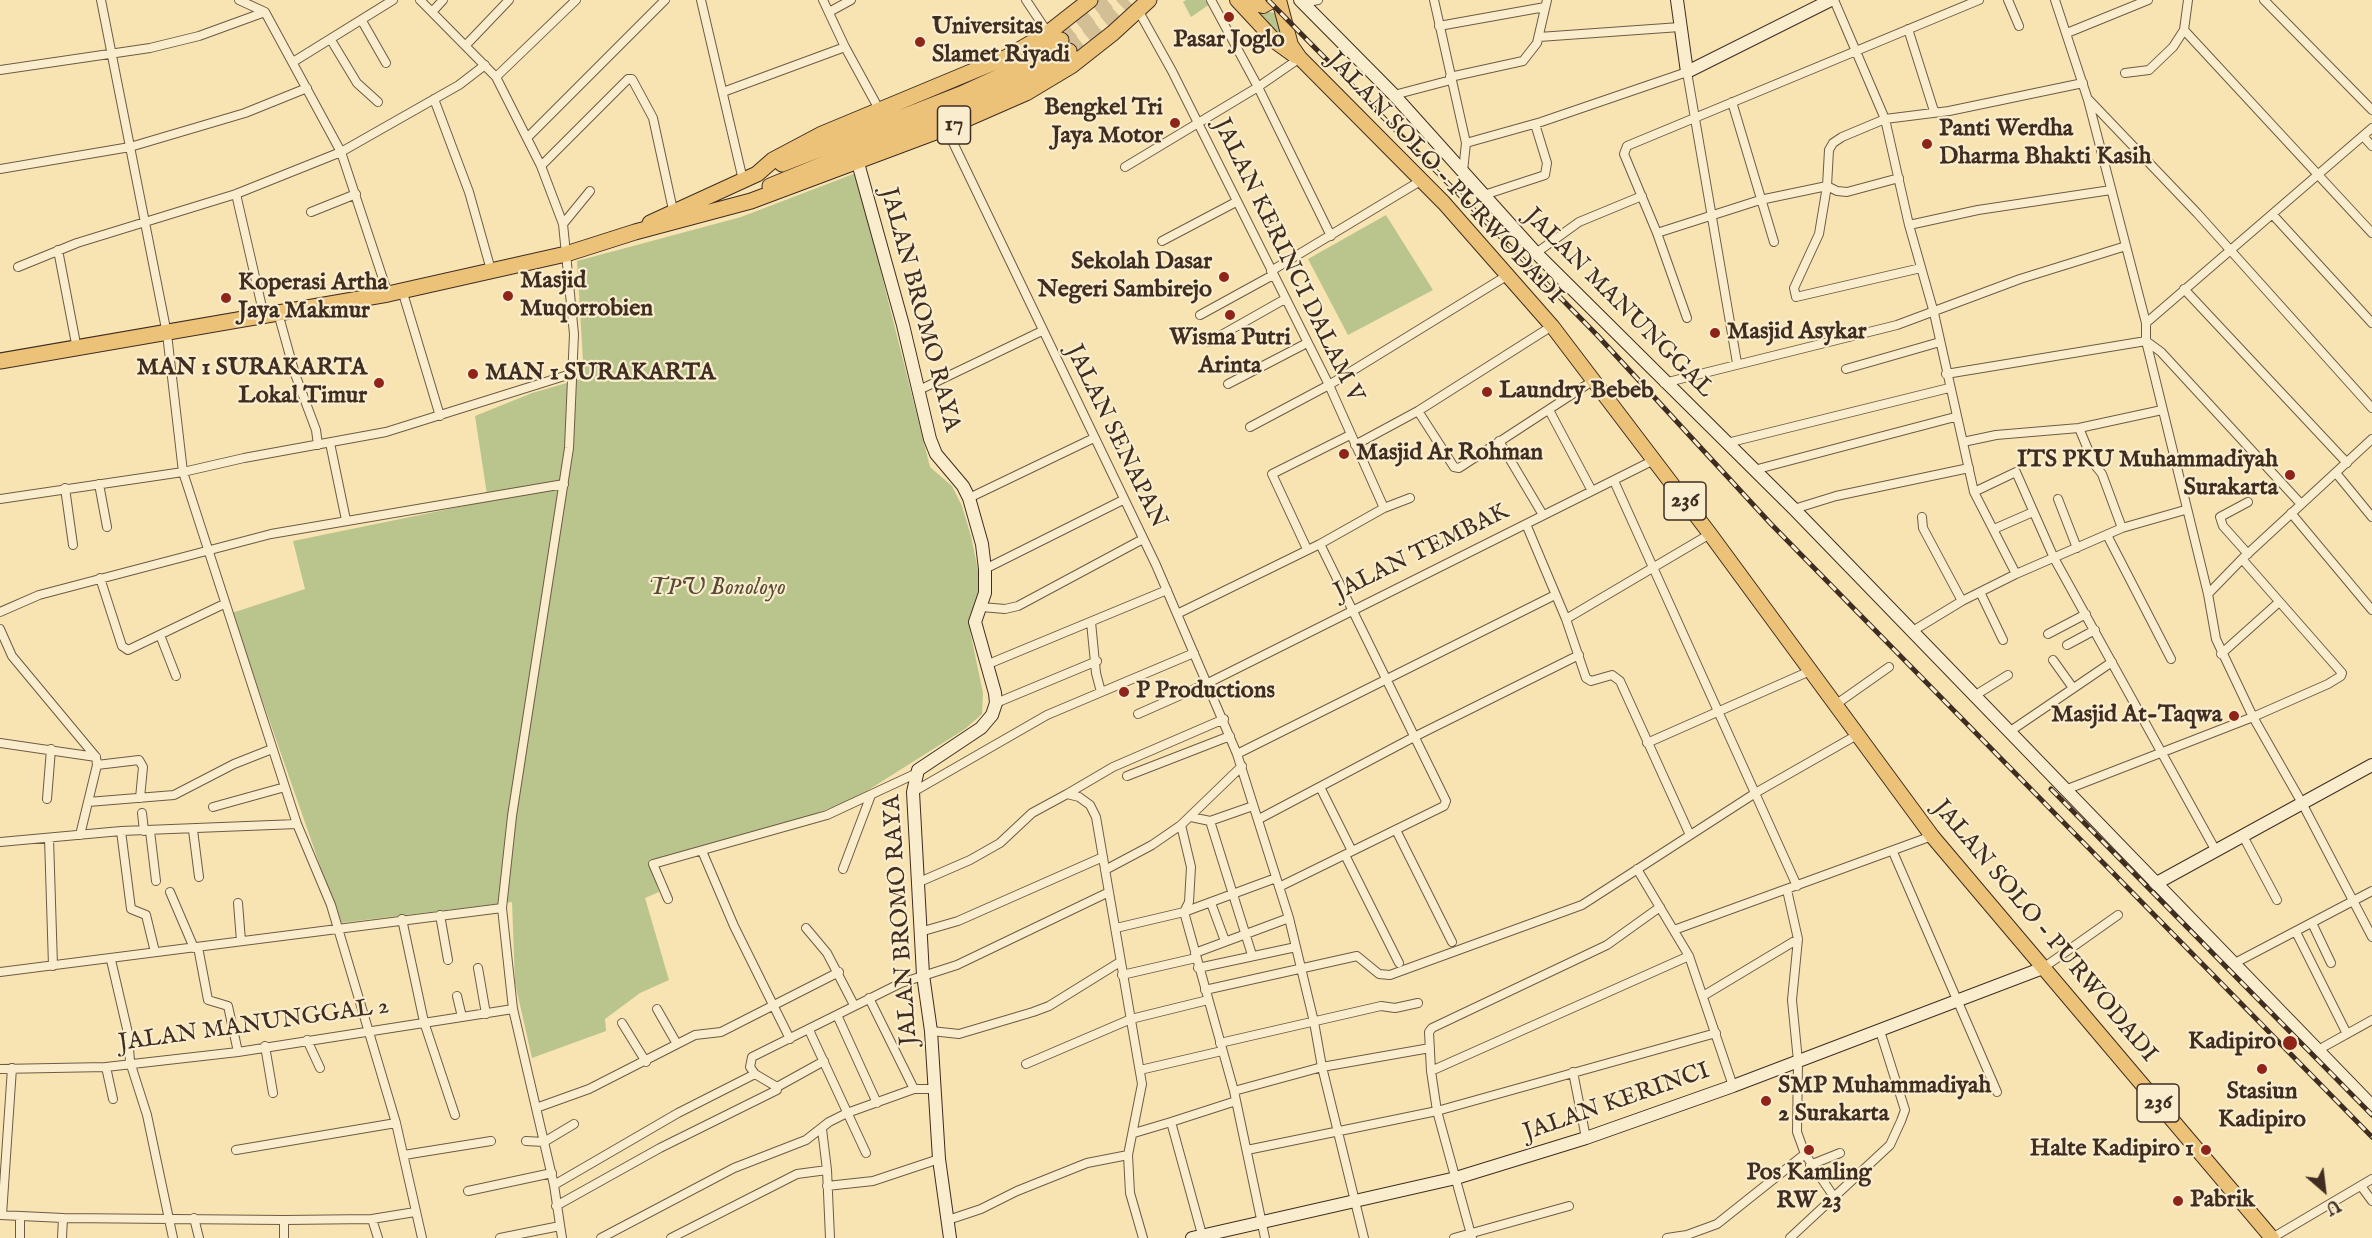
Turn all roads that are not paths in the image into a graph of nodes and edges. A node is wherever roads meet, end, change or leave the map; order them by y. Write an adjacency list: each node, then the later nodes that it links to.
1 (101, 0): 48 (street)
2 (239, 0): 32 (street)
3 (393, 0): 35 (street)
4 (420, 0): 33 (street)
5 (444, 0): 33 (street)
6 (509, 0): 45 (street)
7 (576, 0): 56 (street)
8 (665, 0): 77 (street)
9 (701, 0): 61 (street)
10 (823, 0): 34 (street)
11 (851, 0): 34 (street)
12 (1026, 0): 44 (street)
13 (1090, 0): 44 (highway, 17)
14 (1211, 0): 59 (street)
15 (1238, 0): 16 (main road, JALAN SOLO - PURWODADI / 236); 49 (main road, JALAN SOLO - PURWODADI / 236)
16 (1274, 0)
17 (1279, 0): 49 (main road, JALAN SOLO - PURWODADI / 236)
18 (1318, 0): 28 (street)
19 (1434, 0): 36 (street)
20 (1677, 0): 38 (street)
21 (1832, 0): 47 (street); 54 (street)
22 (1979, 0): 30 (street)
23 (2008, 0): 37 (street)
24 (2055, 0): 41 (street)
25 (2148, 0): 41 (street)
26 (2264, 0): 67 (street)
27 (2190, 1): 40 (street)
28 (1302, 2): 62 (street, JALAN MANUNGGAL)
29 (1546, 3): 36 (street); 42 (street)
30 (1960, 4): 39 (street)
31 (1143, 5): 73 (street, JALAN KERINCI DALAM V); 74 (highway, 17)
32 (265, 12): 48 (street); 50 (street)
33 (432, 12): 45 (street)
34 (829, 12): 46 (street)
35 (362, 21): 43 (street); 51 (street)
36 (1439, 26): 57 (street)
37 (2019, 26)
38 (1680, 27): 42 (street); 54 (street)
39 (1908, 30): 47 (street); 69 (street)
40 (2184, 30): 55 (street); 87 (street)
41 (2067, 33): 58 (street)
42 (1539, 37): 57 (street)
43 (331, 40): 50 (street); 65 (street)
44 (1059, 41): 68 (highway, 17); 88 (highway); 100 (highway)
45 (466, 45): 52 (street)
46 (845, 47): 61 (street); 68 (street)
47 (1857, 51): 66 (street); 71 (street)
48 (112, 52): 53 (street); 80 (street)
49 (1300, 58): 59 (street); 90 (main road, JALAN SOLO - PURWODADI / 236)
50 (293, 62): 60 (street)
51 (386, 63)
52 (485, 65): 56 (street); 63 (street)
53 (0, 70)
54 (1687, 72): 70 (street); 72 (street)
55 (2125, 73)
56 (496, 77): 77 (street)
57 (1450, 79): 62 (street); 78 (street)
58 (2083, 83): 64 (street); 69 (street)
59 (1258, 87): 73 (street); 111 (street)
60 (307, 88): 80 (street); 81 (street)
61 (723, 92): 88 (street)
62 (1394, 95): 86 (street, JALAN MANUNGGAL)
63 (434, 99): 81 (street); 121 (street)
64 (2088, 100): 92 (street); 116 (street)
65 (378, 102)
66 (1732, 102): 70 (street); 98 (street)
67 (2372, 110)
68 (880, 111): 88 (highway, 17)
69 (1934, 111): 71 (street)
70 (1694, 117): 97 (street); 104 (street)
71 (1885, 119): 89 (street); 91 (street)
72 (1535, 124): 78 (street); 96 (street)
73 (1198, 125): 84 (street); 99 (street, JALAN KERINCI DALAM V)
74 (946, 128): 82 (highway, 17); 134 (street, JALAN SENAPAN)
75 (2372, 128): 76 (street)
76 (2363, 136): 79 (street); 87 (street)
77 (527, 138): 83 (street)
78 (1466, 143): 86 (street)
79 (2372, 146)
80 (130, 147): 85 (street); 105 (street)
81 (341, 152): 94 (street); 95 (street)
82 (858, 163): 100 (highway, 17); 151 (street, JALAN BROMO RAYA)
83 (541, 166): 101 (street); 106 (street)
84 (1125, 167)
85 (0, 170)
86 (1463, 171): 96 (street, JALAN MANUNGGAL)
87 (2319, 173): 103 (street); 109 (street)
88 (750, 177): 101 (highway, 17)
89 (1899, 178): 91 (street); 107 (street)
90 (1422, 180): 111 (street); 123 (main road, JALAN SOLO - PURWODADI / 236)
91 (1827, 186): 98 (street); 120 (street)
92 (2111, 190): 107 (street); 114 (street)
93 (590, 191): 106 (street)
94 (236, 194): 105 (street); 128 (street)
95 (356, 194): 102 (street); 125 (street)
96 (1484, 195): 118 (street, JALAN MANUNGGAL)
97 (1642, 196): 110 (street); 118 (street)
98 (1760, 200): 104 (street); 113 (street)
99 (1236, 202): 112 (street); 122 (street, JALAN KERINCI DALAM V)
100 (735, 203): 108 (highway, 17)
101 (673, 210): 108 (highway, 17)
102 (311, 212)
103 (2273, 215): 116 (street); 132 (street)
104 (1712, 217): 110 (street); 142 (street)
105 (145, 223): 115 (street); 135 (street)
106 (563, 224): 117 (street)
107 (1909, 225): 120 (street)
108 (635, 232): 117 (highway, 17)
109 (2372, 233)
110 (1657, 234): 130 (street)
111 (1331, 236): 122 (street)
112 (1162, 241)
113 (1774, 242)
114 (2126, 246): 127 (street); 131 (street)
115 (58, 250): 119 (street); 140 (street)
116 (2229, 251): 124 (street); 152 (street)
117 (566, 254): 121 (highway, 17); 144 (street)
118 (1536, 254): 147 (street, JALAN MANUNGGAL)
119 (18, 267)
120 (1921, 268): 127 (street)
121 (491, 270): 125 (highway, 17)
122 (1272, 273): 126 (street, JALAN KERINCI DALAM V); 129 (street)
123 (1508, 275): 133 (main road, JALAN SOLO - PURWODADI / 236); 149 (street)
124 (2184, 289): 131 (street); 170 (street)
125 (395, 292): 128 (highway, 17); 156 (street)
126 (1285, 299): 137 (street); 139 (street, JALAN KERINCI DALAM V)
127 (1934, 313): 138 (street); 142 (street)
128 (271, 314): 135 (highway, 17); 167 (street)
129 (1200, 315)
130 (1687, 318)
131 (2146, 323): 136 (street)
132 (2372, 323)
133 (1552, 326): 146 (main road, JALAN SOLO - PURWODADI / 236); 155 (street)
134 (1042, 331): 151 (street); 161 (street, JALAN SENAPAN)
135 (167, 334): 140 (highway, 17); 173 (street)
136 (2146, 341): 145 (street); 154 (street); 187 (street)
137 (1209, 342)
138 (1940, 342): 143 (street); 145 (street)
139 (1307, 343): 148 (street); 149 (street, JALAN KERINCI DALAM V)
140 (77, 349): 141 (highway, 17)
141 (0, 361)
142 (1737, 363): 147 (street)
143 (1846, 369)
144 (574, 373): 156 (street); 177 (street)
145 (1946, 374): 150 (street)
146 (1594, 380): 153 (street); 169 (main road, JALAN SOLO - PURWODADI / 236)
147 (1664, 383): 166 (street, JALAN MANUNGGAL)
148 (1228, 384)
149 (1329, 386): 158 (street); 160 (street, JALAN KERINCI DALAM V)
150 (1949, 388): 157 (street); 166 (street)
151 (917, 391): 181 (street, JALAN BROMO RAYA)
152 (2372, 408)
153 (1550, 410): 163 (street); 179 (street)
154 (2162, 410): 159 (street); 190 (street)
155 (1418, 411): 163 (street); 168 (street)
156 (440, 416): 165 (street)
157 (1955, 417): 164 (street); 172 (street)
158 (1250, 427)
159 (2079, 428): 164 (street); 199 (street)
160 (1350, 435): 168 (street, JALAN KERINCI DALAM V); 208 (street)
161 (1094, 438): 181 (street); 185 (street, JALAN SENAPAN)
162 (2372, 439): 170 (street)
163 (1499, 441): 193 (street)
164 (1963, 442): 171 (street)
165 (330, 443): 167 (street); 196 (street)
166 (1727, 443): 172 (street, JALAN MANUNGGAL)
167 (318, 445): 173 (street)
168 (1355, 445): 188 (street, JALAN KERINCI DALAM V)
169 (1654, 460): 175 (street, JALAN TEMBAK); 201 (main road, JALAN SOLO - PURWODADI / 236)
170 (2347, 463): 174 (street)
171 (1969, 468): 180 (street); 189 (street)
172 (1754, 470): 189 (street, JALAN MANUNGGAL)
173 (183, 472): 176 (street); 207 (street)
174 (2336, 473): 187 (street); 195 (street)
175 (1614, 481): 179 (street, JALAN TEMBAK); 211 (street)
176 (99, 484): 178 (street); 198 (street)
177 (564, 484): 196 (street); 329 (street)
178 (65, 488): 184 (street); 205 (street)
179 (1592, 491): 193 (street, JALAN TEMBAK)
180 (1974, 492): 191 (street); 200 (street)
181 (969, 498): 212 (street, JALAN BROMO RAYA)
182 (1410, 498): 188 (street)
183 (2058, 499): 206 (street)
184 (0, 500)
185 (1123, 500): 203 (street, JALAN SENAPAN); 212 (street)
186 (2248, 502): 209 (street)
187 (2301, 504): 192 (street)
188 (1383, 508): 204 (street)
189 (1794, 509): 232 (street, JALAN MANUNGGAL)
190 (2185, 510): 199 (street); 217 (street)
191 (2034, 512): 200 (street); 210 (street)
192 (2291, 513): 209 (street); 224 (street)
193 (1544, 515): 197 (street, JALAN TEMBAK)
194 (1922, 517): 219 (street)
195 (2372, 517)
196 (346, 520): 207 (street)
197 (1526, 524): 218 (street); 223 (street, JALAN TEMBAK)
198 (107, 527)
199 (2122, 528): 202 (street)
200 (1994, 529): 213 (street)
201 (1710, 534): 211 (street); 246 (main road, JALAN SOLO - PURWODADI / 236)
202 (2107, 535): 206 (street); 240 (street)
203 (1143, 539): 215 (street, JALAN SENAPAN); 222 (street)
204 (1320, 544): 208 (street); 223 (street)
205 (73, 545)
206 (2077, 548): 210 (street)
207 (206, 549): 214 (street); 221 (street)
208 (1307, 549): 226 (street)
209 (2245, 557): 217 (street); 220 (street)
210 (2054, 558): 213 (street); 227 (street)
211 (1656, 568): 228 (street); 256 (street)
212 (986, 569): 222 (street, JALAN BROMO RAYA)
213 (2016, 574): 216 (street)
214 (100, 578): 225 (street); 234 (street)
215 (1167, 590): 226 (street, JALAN SENAPAN); 229 (street)
216 (1980, 592): 219 (street); 235 (street)
217 (2208, 594): 238 (street)
218 (1555, 595): 228 (street); 249 (street)
219 (1962, 601): 232 (street)
220 (2278, 603): 238 (street); 258 (street)
221 (224, 604): 234 (street); 267 (street)
222 (981, 607): 244 (street, JALAN BROMO RAYA)
223 (1351, 610): 249 (street); 250 (street, JALAN TEMBAK)
224 (2372, 610)
225 (0, 612)
226 (1177, 614): 237 (street, JALAN SENAPAN)
227 (2086, 614): 231 (street); 233 (street)
228 (1566, 619): 239 (street)
229 (1091, 622): 242 (street); 244 (street)
230 (0, 629): 270 (street)
231 (2095, 630): 236 (street); 243 (street)
232 (1911, 632): 253 (street, JALAN MANUNGGAL)
233 (2048, 634)
234 (160, 635): 248 (street)
235 (2003, 640)
236 (2067, 645)
237 (1194, 654): 250 (street, JALAN SENAPAN); 252 (street)
238 (2221, 654): 258 (street)
239 (1579, 655): 263 (street); 265 (street)
240 (2171, 659)
241 (2053, 660): 251 (street)
242 (1097, 661): 252 (street); 254 (street)
243 (2112, 662): 251 (street); 268 (street)
244 (986, 665): 254 (street, JALAN BROMO RAYA)
245 (1889, 667): 255 (street)
246 (1810, 671): 255 (main road, JALAN SOLO - PURWODADI / 236); 256 (street)
247 (2008, 675): 253 (street)
248 (176, 676)
249 (1386, 679): 263 (street); 269 (street)
250 (1208, 683): 257 (street, JALAN TEMBAK); 259 (street, JALAN SENAPAN)
251 (2073, 688): 260 (street)
252 (1101, 692): 278 (street)
253 (1974, 696): 260 (street, JALAN MANUNGGAL)
254 (996, 703): 273 (street, JALAN BROMO RAYA)
255 (1835, 705): 261 (main road, JALAN SOLO - PURWODADI / 236)
256 (1719, 711): 265 (street); 279 (street)
257 (1138, 714)
258 (2253, 717): 268 (street); 285 (street)
259 (1224, 719): 262 (street, JALAN SENAPAN); 280 (street)
260 (2009, 732): 277 (street, JALAN MANUNGGAL)
261 (1857, 735): 279 (street); 300 (main road, JALAN SOLO - PURWODADI / 236)
262 (1230, 736): 269 (street, JALAN SENAPAN); 274 (street)
263 (1414, 737): 276 (street); 295 (street)
264 (0, 743): 266 (street)
265 (1647, 743): 299 (street)
266 (51, 749): 270 (street); 283 (street)
267 (272, 749): 275 (street); 282 (street)
268 (2163, 752): 277 (street); 305 (street)
269 (1237, 754): 271 (street, JALAN SENAPAN)
270 (97, 761): 282 (street); 284 (street)
271 (1242, 766): 287 (street, JALAN SENAPAN); 289 (street)
272 (2371, 767): 285 (street)
273 (915, 774): 278 (street, JALAN BROMO RAYA); 281 (street)
274 (1127, 776)
275 (285, 787): 286 (street); 292 (street)
276 (1320, 788): 290 (street); 307 (street)
277 (2065, 790): 316 (street, JALAN MANUNGGAL)
278 (913, 792): 315 (street, JALAN BROMO RAYA)
279 (1756, 792): 299 (street); 317 (street)
280 (1067, 794): 308 (street); 315 (street)
281 (871, 795): 304 (street); 309 (street)
282 (140, 798): 284 (street)
283 (47, 799)
284 (88, 802): 298 (street)
285 (2302, 802): 301 (street); 325 (street)
286 (213, 807)
287 (1253, 807): 290 (street, JALAN SENAPAN); 291 (street)
288 (142, 813): 297 (street)
289 (1191, 817): 291 (street); 293 (street)
290 (1259, 819): 314 (street, JALAN SENAPAN)
291 (1210, 821): 322 (street)
292 (297, 824): 294 (street); 336 (street)
293 (1181, 825): 311 (street); 330 (street)
294 (193, 830): 297 (street); 312 (street)
295 (1396, 830): 307 (street); 347 (street)
296 (121, 831): 297 (street); 298 (street); 350 (street)
297 (147, 831): 313 (street)
298 (80, 835): 302 (street)
299 (1690, 835): 310 (street)
300 (1932, 836): 306 (street); 363 (main road, JALAN SOLO - PURWODADI / 236)
301 (2243, 836): 305 (street); 324 (street)
302 (49, 838): 303 (street); 360 (street)
303 (0, 842)
304 (702, 850): 323 (street); 376 (street)
305 (2216, 850): 316 (street)
306 (1893, 852): 317 (street); 374 (street)
307 (1348, 853): 314 (street); 357 (street)
308 (1103, 857): 311 (street); 340 (street)
309 (843, 869)
310 (1637, 869): 328 (street); 364 (street)
311 (1105, 870): 321 (street)
312 (200, 877)
313 (156, 881)
314 (1278, 882): 322 (street); 333 (street, JALAN SENAPAN)
315 (917, 883): 340 (street, JALAN BROMO RAYA)
316 (2155, 884): 359 (street, JALAN MANUNGGAL)
317 (1797, 886): 318 (street)
318 (1787, 890): 339 (street); 344 (street)
319 (2372, 891): 325 (street)
320 (171, 892): 348 (street)
321 (1107, 893): 338 (street); 367 (street)
322 (1232, 895): 327 (street); 342 (street)
323 (668, 899)
324 (2277, 900)
325 (2353, 901): 335 (street); 343 (street)
326 (238, 903): 345 (street)
327 (1211, 903): 330 (street); 346 (street)
328 (1660, 907): 339 (street); 399 (street)
329 (502, 908): 331 (street); 378 (street)
330 (1184, 912): 338 (street); 351 (street)
331 (440, 915): 334 (street); 355 (street)
332 (2118, 915): 363 (street)
333 (1289, 918): 342 (street); 349 (street, JALAN SENAPAN)
334 (402, 919): 336 (street); 385 (street)
335 (2312, 923): 341 (street); 358 (street)
336 (338, 928): 345 (street); 388 (street)
337 (806, 928): 366 (street)
338 (1116, 928): 356 (street)
339 (1674, 930): 353 (street)
340 (920, 932): 367 (street, JALAN BROMO RAYA)
341 (2296, 932): 359 (street); 393 (street)
342 (1244, 934): 346 (street); 352 (street)
343 (2372, 937)
344 (1798, 939): 371 (street); 402 (street)
345 (241, 941): 348 (street)
346 (1225, 941): 351 (street)
347 (1452, 942)
348 (196, 947): 350 (street); 401 (street)
349 (1296, 947): 352 (street); 364 (street, JALAN SENAPAN)
350 (155, 952): 354 (street)
351 (1195, 955): 362 (street); 368 (street)
352 (1252, 955): 362 (street)
353 (1689, 956): 371 (street); 413 (street)
354 (111, 960): 360 (street); 403 (street)
355 (448, 960)
356 (1120, 962): 368 (street); 390 (street)
357 (1399, 963)
358 (2331, 963)
359 (2233, 964): 400 (street, JALAN MANUNGGAL)
360 (53, 966): 365 (street)
361 (478, 968): 380 (street)
362 (1198, 968): 369 (street)
363 (2043, 968): 374 (street, JALAN KERINCI); 495 (main road, JALAN SOLO - PURWODADI / 236)
364 (1301, 969): 369 (street); 386 (street, JALAN SENAPAN)
365 (0, 972)
366 (839, 972): 376 (street); 377 (street)
367 (923, 975): 372 (street); 390 (street, JALAN BROMO RAYA)
368 (1122, 975): 383 (street)
369 (1204, 990): 373 (street)
370 (457, 996): 382 (street)
371 (1703, 996): 392 (street)
372 (869, 998): 377 (street); 418 (street)
373 (1208, 1000): 383 (street); 398 (street)
374 (1957, 1000): 391 (street, JALAN KERINCI); 421 (street)
375 (1418, 1003): 386 (street)
376 (771, 1004): 394 (street); 396 (street)
377 (854, 1005): 381 (street)
378 (513, 1009): 380 (street, JALAN MANUNGGAL 2); 427 (street)
379 (657, 1009): 396 (street)
380 (486, 1014): 382 (street, JALAN MANUNGGAL 2)
381 (837, 1015): 389 (street); 425 (street)
382 (462, 1017): 385 (street, JALAN MANUNGGAL 2)
383 (1131, 1019): 406 (street); 412 (street)
384 (2372, 1020): 393 (street)
385 (424, 1022): 388 (street, JALAN MANUNGGAL 2); 430 (street)
386 (1314, 1022): 398 (street); 408 (street, JALAN SENAPAN)
387 (622, 1023): 404 (street)
388 (367, 1030): 395 (street, JALAN MANUNGGAL 2); 432 (street)
389 (809, 1030): 394 (street); 405 (street)
390 (931, 1031): 419 (street, JALAN BROMO RAYA)
391 (1880, 1031): 402 (street, JALAN KERINCI); 458 (street)
392 (1716, 1033): 414 (street); 417 (street)
393 (2347, 1034): 400 (street)
394 (790, 1039): 415 (street)
395 (307, 1040): 397 (street, JALAN MANUNGGAL 2); 410 (street)
396 (677, 1044): 404 (street)
397 (265, 1046): 401 (street, JALAN MANUNGGAL 2); 422 (street)
398 (1221, 1047): 412 (street); 420 (street)
399 (1430, 1048): 408 (street); 413 (street)
400 (2318, 1050): 426 (street, JALAN MANUNGGAL)
401 (238, 1052): 403 (street, JALAN MANUNGGAL 2)
402 (1798, 1061): 417 (street, JALAN KERINCI); 444 (street)
403 (130, 1062): 407 (street, JALAN MANUNGGAL 2); 467 (street)
404 (646, 1062): 427 (street)
405 (824, 1062): 416 (street); 429 (street)
406 (1026, 1064)
407 (106, 1067): 409 (street, JALAN MANUNGGAL 2); 423 (street)
408 (1322, 1067): 420 (street); 436 (street, JALAN SENAPAN)
409 (12, 1068): 411 (street, JALAN MANUNGGAL 2); 464 (street)
410 (320, 1068)
411 (0, 1070)
412 (1140, 1071): 435 (street)
413 (1431, 1071): 428 (street)
414 (1573, 1072): 428 (street); 437 (street)
415 (755, 1074): 416 (street); 454 (street)
416 (776, 1086): 461 (street)
417 (1733, 1086): 437 (street, JALAN KERINCI)
418 (914, 1089): 419 (street); 425 (street)
419 (935, 1089): 448 (street, JALAN BROMO RAYA)
420 (1234, 1091): 424 (street)
421 (1997, 1092)
422 (273, 1093)
423 (113, 1099)
424 (1236, 1101): 431 (street); 442 (street)
425 (877, 1102): 429 (street)
426 (2372, 1106)
427 (536, 1108): 440 (street)
428 (1437, 1111): 436 (street); 452 (street)
429 (847, 1113): 434 (street); 443 (street)
430 (455, 1115)
431 (1171, 1122): 435 (street); 475 (street)
432 (396, 1123): 441 (street); 446 (street)
433 (574, 1124): 440 (street)
434 (822, 1129): 450 (street); 485 (street)
435 (1134, 1132): 447 (street)
436 (1338, 1132): 442 (street); 459 (street, JALAN SENAPAN)
437 (1586, 1138): 452 (street, JALAN KERINCI)
438 (491, 1140): 446 (street)
439 (526, 1141): 440 (street)
440 (544, 1142): 451 (street)
441 (236, 1150)
442 (1247, 1150): 472 (street)
443 (866, 1152)
444 (1805, 1154): 449 (street); 493 (street)
445 (1840, 1154): 449 (street)
446 (404, 1155): 463 (street)
447 (1128, 1155): 471 (street); 489 (street)
448 (939, 1160): 455 (street); 471 (street, JALAN BROMO RAYA)
449 (1810, 1165): 458 (street)
450 (827, 1170): 455 (street); 486 (street)
451 (552, 1173): 454 (street); 457 (street)
452 (1456, 1178): 459 (street, JALAN KERINCI); 474 (street)
453 (2372, 1179): 456 (street)
454 (554, 1185): 461 (street)
455 (827, 1186): 487 (street)
456 (2361, 1186): 460 (street); 495 (street)
457 (468, 1191)
458 (1834, 1197): 494 (street)
459 (1356, 1199): 472 (street, JALAN KERINCI); 491 (street, JALAN SENAPAN)
460 (2372, 1201)
461 (556, 1206): 473 (street)
462 (1569, 1206): 474 (street)
463 (415, 1212): 469 (street); 482 (street)
464 (1, 1215): 465 (street)
465 (21, 1216): 466 (street); 476 (street)
466 (63, 1218): 467 (street); 477 (street)
467 (168, 1218): 468 (street); 478 (street)
468 (194, 1218): 470 (street); 479 (street)
469 (372, 1219): 470 (street); 481 (street)
470 (285, 1220): 480 (street)
471 (948, 1220): 488 (street, JALAN BROMO RAYA)
472 (1261, 1223): 475 (street, JALAN KERINCI); 490 (street)
473 (560, 1226): 483 (street); 484 (street)
474 (1471, 1236): 492 (street)
475 (1199, 1237)
476 (20, 1238)
477 (62, 1238)
478 (173, 1238)
479 (198, 1238)
480 (284, 1238)
481 (378, 1238)
482 (422, 1238)
483 (500, 1238)
484 (562, 1238)
485 (601, 1238)
486 (671, 1238)
487 (830, 1238)
488 (950, 1238)
489 (1143, 1238)
490 (1265, 1238)
491 (1364, 1238)
492 (1454, 1238)
493 (1670, 1238)
494 (1790, 1238)
495 (2272, 1238)

